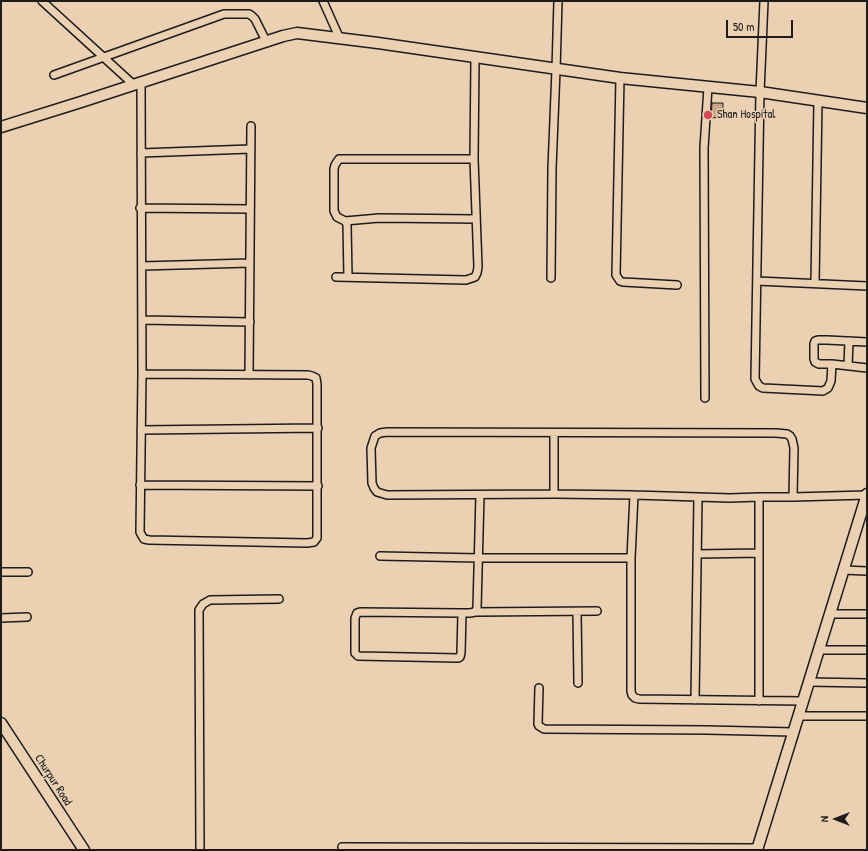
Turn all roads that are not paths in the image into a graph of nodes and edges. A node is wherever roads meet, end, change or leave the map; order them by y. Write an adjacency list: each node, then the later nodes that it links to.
1 (42, 1): 7 (street)
2 (323, 1): 5 (street)
3 (558, 1): 9 (street)
4 (764, 1): 14 (street)
5 (340, 39): 6 (street); 8 (street)
6 (266, 41): 7 (street); 12 (street)
7 (105, 58): 10 (street); 12 (street)
8 (475, 58): 9 (street); 21 (street)
9 (556, 70): 11 (street); 30 (street)
10 (54, 76)
11 (620, 78): 13 (street); 33 (street)
12 (138, 84): 18 (street); 20 (street)
13 (708, 87): 14 (street); 44 (street)
14 (760, 92): 15 (street); 31 (street)
15 (818, 101): 16 (street); 32 (street)
16 (867, 108)
17 (251, 126): 19 (street)
18 (1, 127)
19 (250, 149): 20 (street); 23 (street)
20 (141, 154): 22 (street)
21 (474, 159): 24 (street); 25 (street)
22 (140, 208): 23 (street); 27 (street)
23 (250, 209): 26 (street)
24 (476, 219): 25 (street); 29 (street)
25 (345, 221): 29 (street)
26 (250, 264): 27 (street); 36 (street)
27 (142, 266): 35 (street)
28 (336, 277): 29 (street)
29 (348, 277)
30 (551, 278)
31 (757, 281): 32 (street); 39 (street)
32 (815, 283): 34 (street)
33 (678, 285)
34 (867, 286)
35 (142, 320): 36 (street); 42 (street)
36 (250, 322): 43 (street)
37 (849, 341): 38 (street); 39 (street); 40 (street)
38 (867, 342)
39 (832, 364): 40 (street)
40 (848, 366): 41 (street)
41 (867, 368)
42 (142, 374): 43 (street); 46 (street)
43 (249, 375): 45 (street)
44 (705, 398)
45 (318, 428): 46 (street); 49 (street)
46 (141, 430): 48 (street)
47 (554, 433): 50 (street); 51 (street); 55 (street)
48 (140, 485): 49 (street); 49 (street)
49 (318, 486)
50 (480, 494): 51 (street); 60 (street)
51 (554, 494): 52 (street)
52 (634, 495): 54 (street); 61 (street)
53 (867, 495): 55 (street); 62 (street)
54 (698, 497): 56 (street); 58 (street)
55 (793, 497): 56 (street)
56 (759, 498): 57 (street)
57 (759, 553): 58 (street); 82 (street)
58 (697, 554): 81 (street)
59 (380, 556): 60 (street)
60 (479, 558): 61 (street); 68 (street)
61 (631, 558): 81 (street)
62 (843, 570): 63 (street); 71 (street)
63 (867, 571)
64 (1, 572): 65 (street)
65 (28, 572)
66 (279, 599): 97 (street)
67 (597, 611): 69 (street)
68 (475, 612): 69 (street); 70 (street)
69 (577, 612): 78 (street)
70 (462, 613): 70 (street)
71 (829, 614): 72 (street); 75 (street)
72 (867, 614)
73 (27, 617): 74 (street)
74 (1, 618)
75 (818, 650): 76 (street); 77 (street)
76 (867, 650)
77 (809, 682): 79 (street); 83 (street)
78 (578, 683)
79 (867, 683)
80 (539, 688): 87 (street)
81 (695, 700): 82 (street)
82 (759, 701): 83 (street)
83 (803, 701): 84 (street)
84 (798, 716): 85 (street); 87 (street)
85 (867, 716)
86 (1, 723): 96 (street, Churpur Road)
87 (794, 732): 95 (street)
88 (342, 847): 89 (street)
89 (448, 849): 90 (street)
90 (478, 849): 91 (street)
91 (527, 849): 92 (street)
92 (578, 849): 93 (street)
93 (622, 849): 94 (street)
94 (667, 849): 95 (street)
95 (757, 849)
96 (84, 850)
97 (200, 850)

